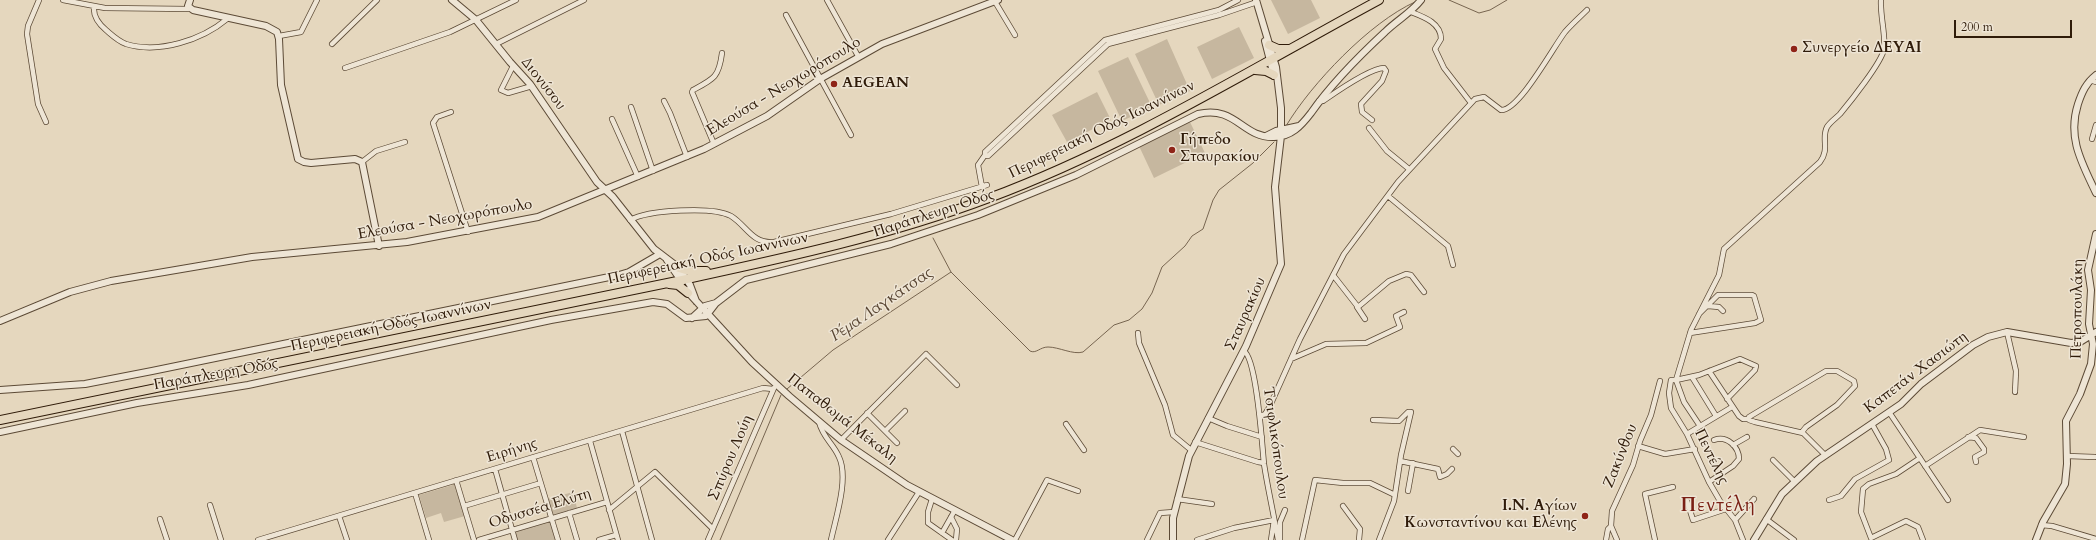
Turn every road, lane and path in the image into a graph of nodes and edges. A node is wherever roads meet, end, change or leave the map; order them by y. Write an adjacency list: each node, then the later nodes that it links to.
1 (39, 0): 49 (street)
2 (62, 0): 16 (street)
3 (190, 0): 17 (street)
4 (317, 0): 24 (street)
5 (377, 0): 26 (street)
6 (452, 0): 22 (street, Διονύσου)
7 (516, 0): 22 (street)
8 (584, 0): 27 (street)
9 (827, 0): 31 (street)
10 (996, 0): 23 (street); 31 (street, Ελεούσα - Νεοχωρόπουλο)
11 (1238, 0): 57 (street)
12 (1379, 0): 29 (highway, Περιφερειακή Οδός Ιωαννίνων)
13 (1421, 0): 19 (street, Παράπλευρη Οδός)
14 (1882, 0): 91 (street, Πεντέλης)
15 (1257, 1): 25 (street); 57 (street)
16 (94, 7): 17 (street); 21 (street)
17 (189, 9): 21 (street)
18 (1587, 10): 44 (street)
19 (1411, 12): 43 (street, Παράπλευρη Οδός); 44 (street)
20 (786, 15): 38 (street)
21 (227, 19): 24 (street)
22 (476, 20): 27 (street, Διονύσου); 34 (street)
23 (1015, 35)
24 (279, 36): 59 (street)
25 (1265, 36): 28 (street); 32 (street)
26 (332, 44)
27 (496, 44): 33 (street, Διονύσου)
28 (1269, 44): 29 (highway); 32 (street)
29 (1290, 49): 32 (highway, Περιφερειακή Οδός Ιωαννίνων)
30 (722, 53): 56 (street)
31 (858, 56): 38 (street, Ελεούσα - Νεοχωρόπουλο)
32 (1271, 60): 35 (highway, Περιφερειακή Οδός Ιωαννίνων); 36 (street); 40 (street)
33 (513, 66): 41 (street, Διονύσου); 41 (street)
34 (345, 68)
35 (1254, 70): 36 (highway); 78 (highway, Περιφερειακή Οδός Ιωαννίνων)
36 (1274, 75): 40 (street)
37 (2096, 75): 39 (street)
38 (820, 79): 53 (street); 56 (street, Ελεούσα - Νεοχωρόπουλο)
39 (2093, 81): 66 (street)
40 (1278, 85): 52 (street, Σταυρακίου)
41 (532, 86): 65 (street, Διονύσου)
42 (664, 101): 58 (street)
43 (1319, 101): 48 (street); 52 (street, Παράπλευρη Οδός)
44 (1471, 103): 60 (street)
45 (630, 108): 61 (street)
46 (451, 112): 69 (street)
47 (612, 119): 62 (street)
48 (1372, 120)
49 (46, 122)
50 (2096, 125): 54 (street)
51 (1369, 128): 60 (street)
52 (1282, 133): 85 (street, Παράπλευρη Οδός); 100 (street, Σταυρακίου)
53 (851, 135)
54 (2092, 139)
55 (405, 142): 59 (street)
56 (714, 144): 58 (street, Ελεούσα - Νεοχωρόπουλο)
57 (985, 155): 64 (street)
58 (687, 157): 61 (street, Ελεούσα - Νεοχωρόπουλο)
59 (362, 162): 71 (street)
60 (1409, 169): 67 (street)
61 (653, 171): 62 (street, Ελεούσα - Νεοχωρόπουλο)
62 (638, 177): 65 (street, Ελεούσα - Νεοχωρόπουλο)
63 (988, 185): 64 (street)
64 (982, 187): 68 (street)
65 (605, 190): 68 (street, Διονύσου); 69 (street, Ελεούσα - Νεοχωρόπουλο)
66 (2096, 193)
67 (1388, 196): 76 (street); 79 (street)
68 (630, 220): 72 (street, Διονύσου)
69 (468, 232): 71 (street, Ελεούσα - Νεοχωρόπουλο)
70 (2096, 234): 99 (street, Πετροπουλάκη)
71 (379, 246): 95 (street, Ελεούσα - Νεοχωρόπουλο)
72 (654, 248): 73 (street, Διονύσου); 75 (street)
73 (660, 254): 74 (street, Διονύσου); 75 (street, Παράπλευρη Οδός)
74 (667, 260): 77 (street); 80 (street)
75 (644, 264): 108 (street, Παράπλευρη Οδός)
76 (1453, 265)
77 (679, 268): 78 (highway); 80 (street)
78 (719, 272): 80 (highway, Περιφερειακή Οδός Ιωαννίνων)
79 (1333, 275): 87 (street); 101 (street)
80 (684, 280): 81 (highway, Περιφερειακή Οδός Ιωαννίνων); 83 (street); 84 (street)
81 (663, 284): 83 (highway); 119 (highway, Περιφερειακή Οδός Ιωαννίνων)
82 (1424, 292): 87 (street)
83 (688, 293): 84 (street)
84 (696, 301): 88 (street, Παπαθωμά Μέκαλη)
85 (716, 303): 88 (street, Παράπλευρη Οδός); 92 (street, Παράπλευρη Οδός)
86 (1708, 306): 89 (street); 91 (street); 98 (street)
87 (1357, 307): 94 (street)
88 (702, 309): 92 (street, Παπαθωμά Μέκαλη); 93 (street, Παράπλευρη Οδός)
89 (1723, 310)
90 (1404, 312): 101 (street)
91 (1699, 314): 98 (street, Πεντέλης)
92 (708, 315): 93 (street); 107 (street, Παπαθωμά Μέκαλη)
93 (692, 318): 127 (street, Παράπλευρη Οδός)
94 (1365, 319)
95 (0, 321)
96 (2007, 332): 99 (street, Καπετάν Χασιώτη); 109 (street); 113 (street, Καπετάν Χασιώτη)
97 (1138, 333): 144 (street)
98 (1690, 333): 104 (street, Πεντέλης)
99 (2093, 334): 147 (street, Πετροπουλάκη)
100 (1244, 351): 115 (street, Τσιφλικόπουλου); 117 (street, Σταυρακίου)
101 (1291, 359): 115 (street)
102 (1709, 371): 103 (street); 110 (street); 110 (street)
103 (1692, 377): 104 (street); 116 (street)
104 (1674, 380): 124 (street); 129 (street, Πεντέλης)
105 (1660, 381): 140 (street, Ζακύνθου)
106 (957, 385): 114 (street)
107 (775, 387): 121 (street, Παπαθωμά Μέκαλη); 125 (street, Ειρήνης); 198 (street, Σπύρου Λούη)
108 (0, 390)
109 (2015, 392)
110 (1727, 399): 111 (street)
111 (1732, 407): 116 (street); 118 (street)
112 (905, 411): 126 (street)
113 (1889, 412): 123 (street, Καπετάν Χασιώτη); 150 (street)
114 (867, 413): 126 (street); 134 (street)
115 (1260, 416): 130 (street, Τσιφλικόπουλου)
116 (1716, 416): 124 (street)
117 (1208, 418): 130 (street); 137 (street, Σταυρακίου)
118 (1749, 419): 128 (street); 128 (street)
119 (0, 420)
120 (1373, 420): 152 (street)
121 (819, 422): 134 (street, Παπαθωμά Μέκαλη); 217 (street)
122 (1066, 424): 143 (street)
123 (1872, 424): 146 (street, Καπετάν Χασιώτη); 174 (street)
124 (1700, 426): 129 (street)
125 (622, 431): 136 (street, Ειρήνης); 163 (street)
126 (885, 431): 138 (street)
127 (0, 432)
128 (1802, 432): 146 (street)
129 (1687, 434): 142 (street, Πεντέλης)
130 (1262, 437): 153 (street, Τσιφλικόπουλου)
131 (1747, 437): 139 (street)
132 (1968, 437): 133 (street); 154 (street); 156 (street)
133 (2024, 437)
134 (841, 440): 167 (street, Παπαθωμά Μέκαλη)
135 (1714, 440): 139 (street)
136 (590, 441): 148 (street, Ειρήνης); 177 (street)
137 (1195, 442): 144 (street, Σταυρακίου); 153 (street)
138 (897, 443)
139 (1733, 445): 160 (street)
140 (1638, 446): 142 (street); 196 (street, Ζακύνθου)
141 (1453, 449): 145 (street)
142 (1695, 449): 160 (street, Πεντέλης)
143 (1084, 450)
144 (1192, 450): 172 (street, Σταυρακίου)
145 (1458, 454)
146 (1826, 455): 161 (street, Καπετάν Χασιώτη)
147 (2067, 456): 149 (street); 195 (street, Πετροπουλάκη)
148 (533, 457): 157 (street, Ειρήνης); 162 (street)
149 (2095, 457)
150 (1920, 458): 156 (street); 201 (street)
151 (1773, 460): 161 (street)
152 (1400, 461): 155 (street); 170 (street)
153 (1264, 462): 193 (street, Τσιφλικόπουλου)
154 (1976, 462)
155 (1413, 463): 158 (street); 166 (street)
156 (1925, 466): 175 (street)
157 (494, 469): 159 (street, Ειρήνης); 169 (street)
158 (1452, 469)
159 (456, 480): 168 (street, Ειρήνης); 180 (street)
160 (1709, 482): 182 (street, Πεντέλης)
161 (1795, 482): 192 (street, Καπετάν Χασιώτη)
162 (541, 483): 169 (street); 190 (street)
163 (637, 487): 183 (street); 198 (street); 215 (street)
164 (1673, 487): 233 (street)
165 (1078, 491): 222 (street)
166 (1408, 491)
167 (919, 492): 171 (street, Παπαθωμά Μέκαλη); 218 (street)
168 (414, 493): 188 (street, Ειρήνης); 207 (street)
169 (502, 495): 180 (street); 197 (street)
170 (1395, 495): 228 (street); 230 (street)
171 (932, 499): 184 (street, Παπαθωμά Μέκαλη); 200 (street)
172 (1177, 499): 178 (street); 186 (street, Σταυρακίου)
173 (1754, 500): 194 (street)
174 (1829, 500)
175 (1948, 500)
176 (1687, 501): 182 (street)
177 (607, 502): 183 (street); 187 (street, Οδυσσέα Ελύτη)
178 (1212, 504)
179 (210, 505): 204 (street)
180 (464, 506): 208 (street)
181 (1343, 506): 229 (street)
182 (1726, 509): 194 (street, Πεντέλης)
183 (610, 510): 199 (street)
184 (955, 510): 189 (street); 221 (street, Παπαθωμά Μέκαλη)
185 (1285, 510): 227 (street)
186 (1174, 512): 223 (street); 224 (street, Σταυρακίου)
187 (569, 513): 190 (street, Οδυσσέα Ελύτη); 212 (street)
188 (339, 516): 205 (street, Ειρήνης); 206 (street)
189 (951, 517): 200 (street); 220 (street)
190 (551, 518): 197 (street, Οδυσσέα Ελύτη); 211 (street)
191 (160, 519): 203 (street)
192 (1766, 519): 235 (street, Καπετάν Χασιώτη); 236 (street)
193 (1274, 520): 225 (street); 226 (street); 227 (street, Τσιφλικόπουλου)
194 (1734, 520): 234 (street, Πεντέλης)
195 (2041, 525): 202 (street); 238 (street, Πετροπουλάκη)
196 (1610, 526): 231 (street, Ζακύνθου); 232 (street)
197 (512, 530): 209 (street, Οδυσσέα Ελύτη); 210 (street)
198 (713, 530): 216 (street, Σπύρου Λούη)
199 (616, 534): 213 (street); 214 (street)
200 (942, 534): 219 (street)
201 (1871, 539): 237 (street)
202 (2096, 539)
203 (166, 540)
204 (220, 540)
205 (258, 540)
206 (347, 540)
207 (429, 540)
208 (474, 540)
209 (479, 540)
210 (515, 540)
211 (558, 540)
212 (577, 540)
213 (599, 540)
214 (618, 540)
215 (652, 540)
216 (708, 540)
217 (831, 540)
218 (888, 540)
219 (952, 540)
220 (956, 540)
221 (1012, 540)
222 (1015, 540)
223 (1146, 540)
224 (1173, 540)
225 (1197, 540)
226 (1271, 540)
227 (1279, 540)
228 (1302, 540)
229 (1359, 540)
230 (1379, 540)
231 (1606, 540)
232 (1616, 540)
233 (1655, 540)
234 (1743, 540)
235 (1754, 540)
236 (1794, 540)
237 (1923, 540)
238 (2036, 540)

